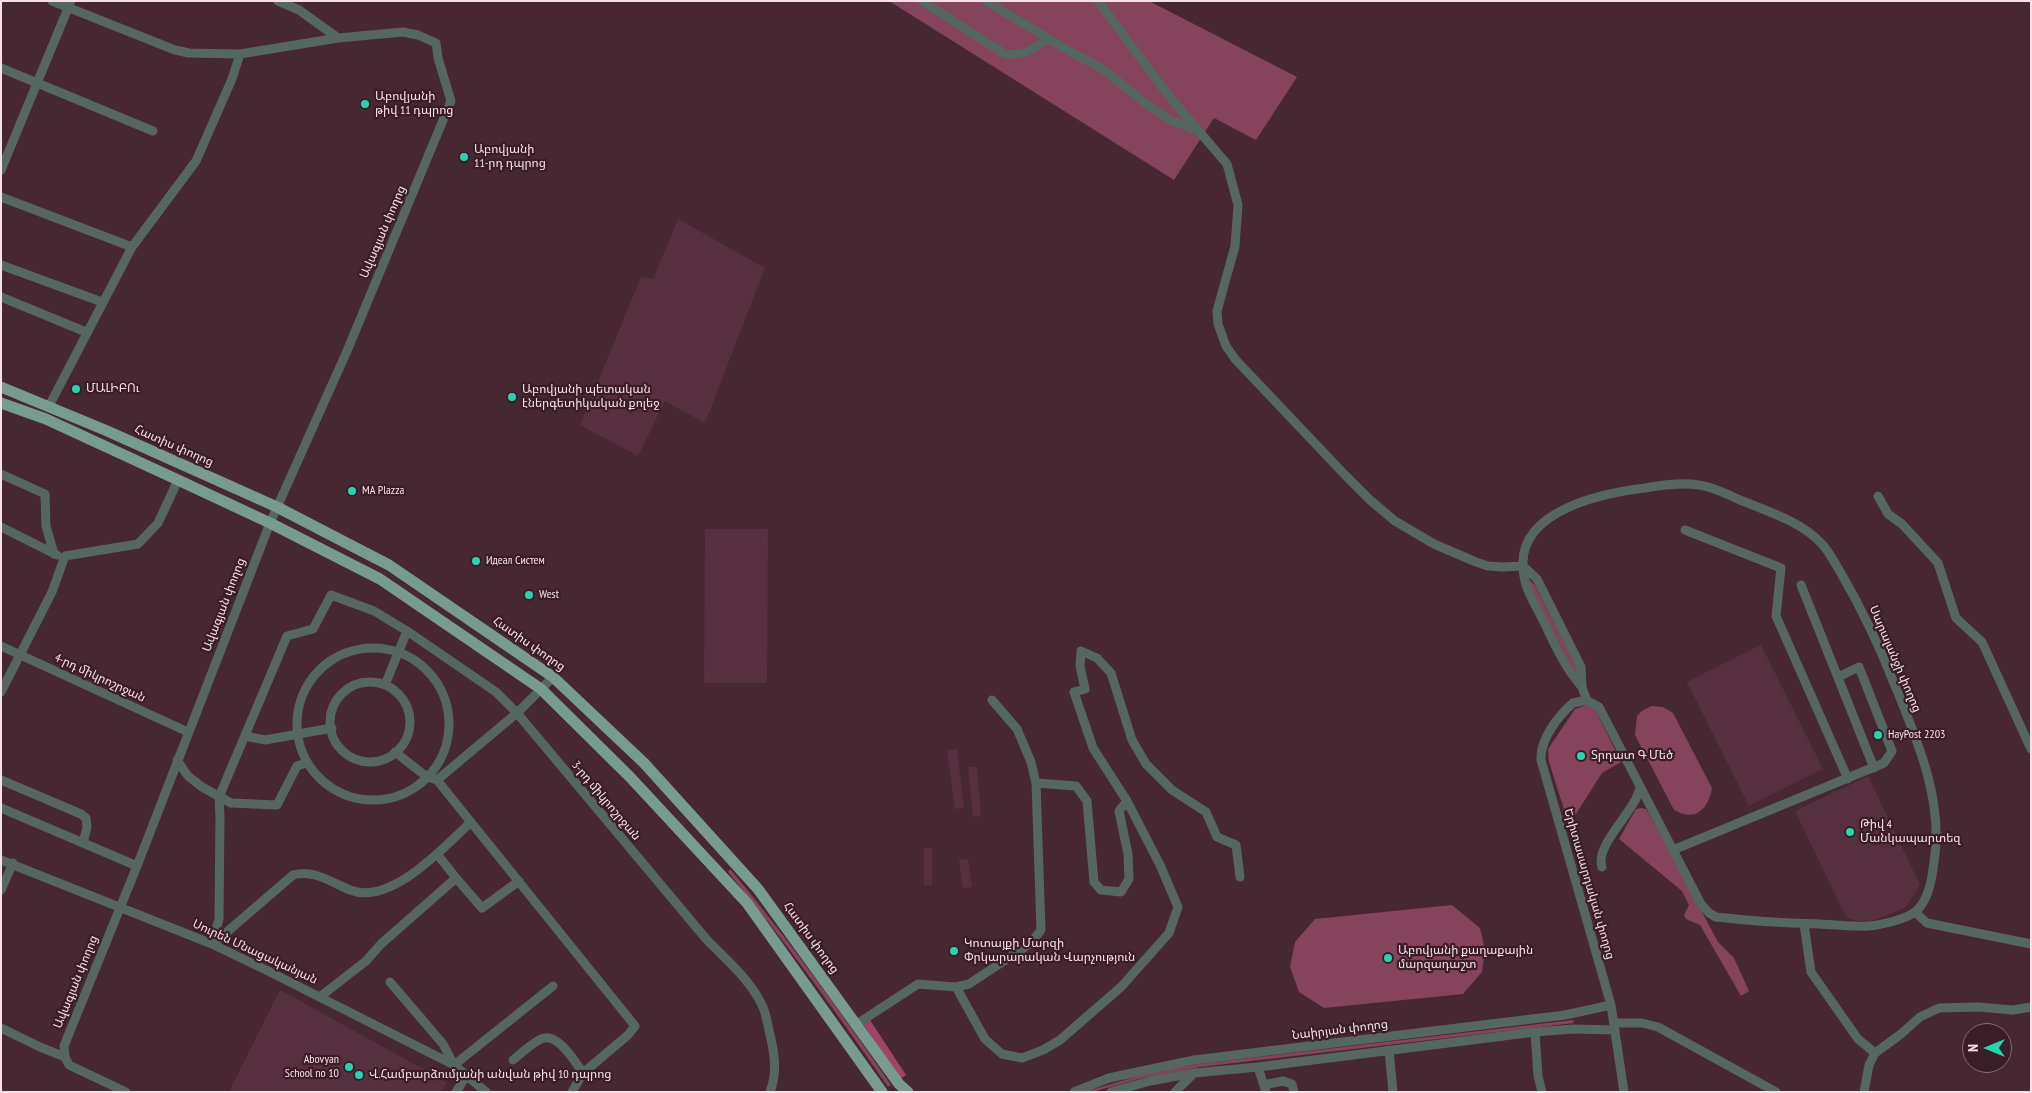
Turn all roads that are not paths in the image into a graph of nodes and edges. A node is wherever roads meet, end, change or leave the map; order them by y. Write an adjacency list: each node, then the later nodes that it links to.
1 (52, 1): 6 (street)
2 (278, 1): 7 (street)
3 (922, 1): 9 (street)
4 (986, 1): 9 (street)
5 (1098, 1): 13 (street)
6 (70, 4): 10 (street); 12 (street)
7 (299, 5): 8 (street)
8 (338, 38): 10 (street); 28 (street, Ավագյան փողոց)
9 (1048, 39): 13 (street)
10 (240, 54): 17 (street)
11 (1, 68): 12 (street)
12 (39, 84): 14 (street); 15 (street)
13 (1197, 130): 34 (street)
14 (153, 131)
15 (1, 170)
16 (1, 197): 17 (street)
17 (132, 248): 20 (street)
18 (1, 265): 20 (street)
19 (1, 297): 21 (street)
20 (102, 302): 21 (street)
21 (86, 332): 24 (street)
22 (1, 387): 24 (main road, Հատիս փողոց)
23 (1, 403): 26 (main road)
24 (49, 406): 28 (main road, Հատիս փողոց)
25 (1, 474): 32 (street)
26 (178, 480): 29 (main road); 33 (street)
27 (1878, 496): 53 (street)
28 (276, 507): 29 (street, Ավագյան փողոց); 40 (main road, Հատիս փողոց)
29 (270, 523): 44 (main road); 50 (street, Ավագյան փողոց)
30 (1, 527): 32 (street)
31 (1685, 530): 59 (street)
32 (54, 554): 33 (street)
33 (65, 556): 39 (street)
34 (1522, 566): 43 (street); 43 (street); 80 (street, Սարալանջի փողոց)
35 (1801, 586): 41 (street)
36 (407, 631): 38 (street); 48 (street, 3-րդ միկրոշրջան); 52 (street, 3-րդ միկրոշրջան)
37 (1, 646): 39 (street, 4-րդ միկրոշրջան)
38 (399, 652): 42 (street); 51 (street); 58 (street)
39 (20, 655): 45 (street); 50 (street, 4-րդ միկրոշրջան)
40 (553, 677): 44 (street); 90 (main road, Հատիս փողոց)
41 (1838, 677): 57 (street); 57 (street)
42 (384, 685): 49 (street); 54 (street)
43 (1582, 687): 47 (street)
44 (541, 689): 48 (street); 109 (main road)
45 (1, 692)
46 (992, 700): 62 (street)
47 (1584, 700): 63 (street); 88 (street, Երիտասարդական փողոց)
48 (517, 714): 61 (street); 108 (street, 3-րդ միկրոշրջան)
49 (332, 728): 51 (street); 54 (street)
50 (188, 732): 55 (street, Ավագյան փողոց)
51 (298, 735): 52 (street); 56 (street)
52 (245, 736): 64 (street)
53 (2031, 749)
54 (395, 752): 58 (street)
55 (177, 760): 64 (street); 73 (street, Ավագյան փողոց)
56 (306, 763): 58 (street); 64 (street)
57 (1874, 768): 59 (street)
58 (427, 777): 61 (street)
59 (1848, 779): 69 (street)
60 (1, 780): 68 (street)
61 (437, 780): 67 (street)
62 (1036, 783): 65 (street); 86 (street)
63 (1640, 788): 69 (street); 74 (street)
64 (219, 797): 82 (street)
65 (1127, 802): 75 (street); 86 (street)
66 (1, 808): 68 (street)
67 (471, 822): 70 (street); 77 (street)
68 (83, 843): 73 (street)
69 (1673, 850): 81 (street)
70 (437, 854): 76 (street); 82 (street)
71 (1, 860): 72 (street, Սուրեն Մնացականյան)
72 (13, 864): 78 (street); 79 (street, Սուրեն Մնացականյան)
73 (137, 866): 79 (street, Ավագյան փողոց)
74 (1602, 868)
75 (1240, 877)
76 (456, 878): 77 (street); 87 (street)
77 (519, 881): 100 (street)
78 (1, 890)
79 (119, 906): 82 (street, Սուրեն Մնացականյան); 96 (street, Ավագյան փողոց)
80 (1915, 912): 81 (street); 83 (street)
81 (1804, 924): 95 (street)
82 (212, 944): 87 (street, Սուրեն Մնացականյան)
83 (2031, 944)
84 (390, 982): 98 (street)
85 (553, 986): 98 (street)
86 (956, 987): 90 (street)
87 (321, 996): 98 (street, Սուրեն Մնացականյան)
88 (1611, 1005): 91 (street, Երիտասարդական փողոց); 111 (street, Նաիրյան փողոց)
89 (2031, 1006): 95 (street)
90 (857, 1024): 110 (main road, Հատիս փողոց)
91 (1615, 1026): 93 (street); 117 (street, Երիտասարդական փողոց); 118 (street)
92 (1, 1028): 96 (street)
93 (1535, 1032): 94 (street); 116 (street)
94 (1389, 1050): 99 (street); 115 (street)
95 (1875, 1053): 119 (street)
96 (65, 1057): 104 (street)
97 (513, 1060): 100 (street)
98 (454, 1065): 102 (street, Սուրեն Մնացականյան)
99 (1258, 1067): 101 (street); 103 (street)
100 (583, 1072): 107 (street)
101 (1194, 1073): 112 (street); 113 (street)
102 (467, 1075): 105 (street); 106 (street, Սուրեն Մնացականյան)
103 (1265, 1088): 114 (street)
104 (126, 1092)
105 (456, 1092)
106 (486, 1092)
107 (572, 1092)
108 (770, 1092)
109 (882, 1092)
110 (908, 1092)
111 (1074, 1092)
112 (1111, 1092)
113 (1176, 1092)
114 (1294, 1092)
115 (1393, 1092)
116 (1542, 1092)
117 (1624, 1092)
118 (1776, 1092)
119 (1864, 1092)

